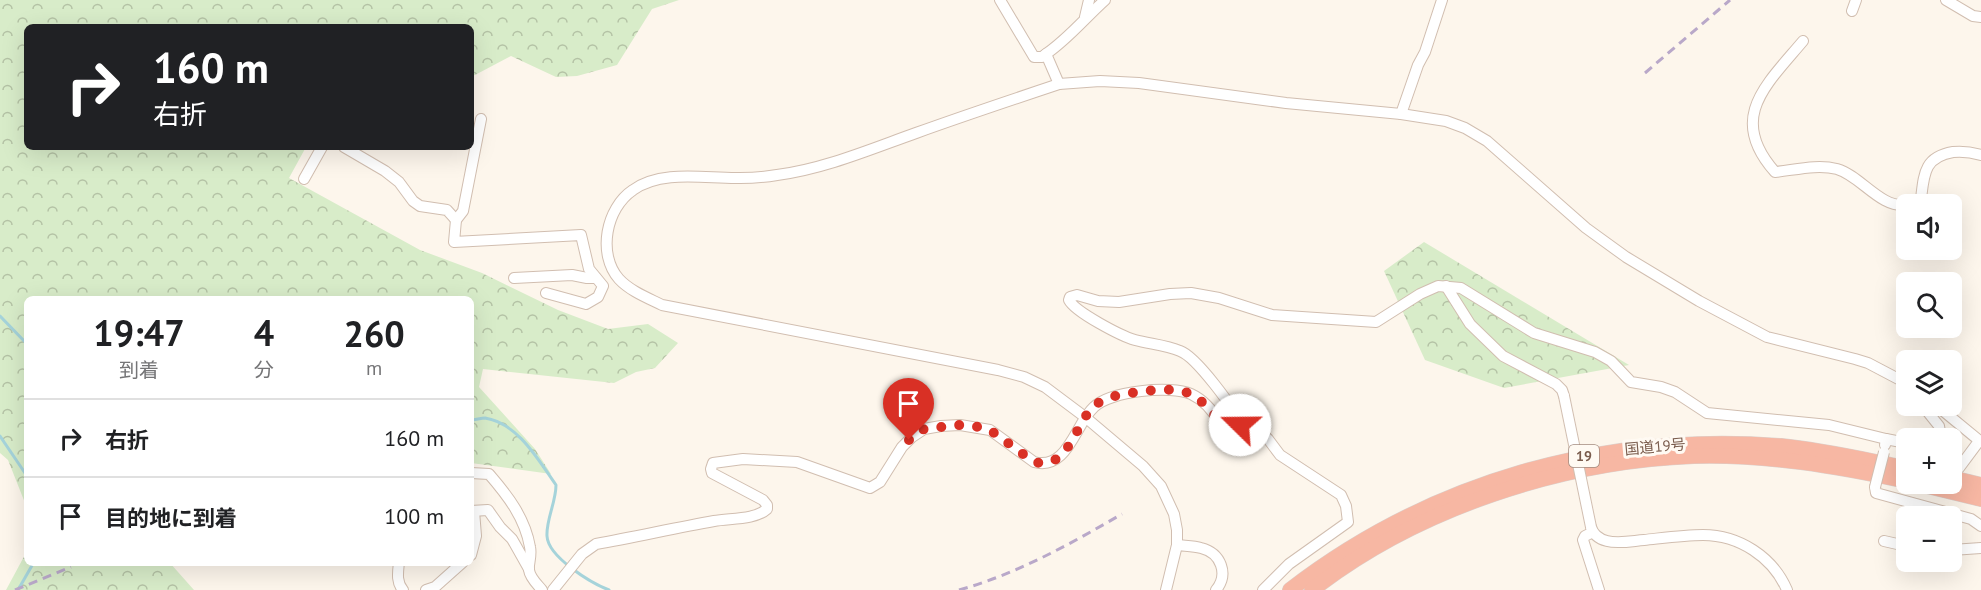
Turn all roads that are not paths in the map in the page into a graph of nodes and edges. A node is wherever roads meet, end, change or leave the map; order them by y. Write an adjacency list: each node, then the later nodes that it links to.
1 (1000, 0): 11 (street)
2 (1089, 0): 9 (street)
3 (1105, 0): 9 (street)
4 (1442, 0): 13 (street)
5 (1856, 0): 7 (street)
6 (1946, 0): 8 (street)
7 (1852, 11)
8 (1981, 17)
9 (1085, 18): 11 (street)
10 (1803, 41): 20 (street)
11 (1046, 54): 12 (street)
12 (1059, 84): 13 (street); 23 (street)
13 (1401, 114): 27 (street)
14 (482, 119): 21 (street)
15 (320, 150): 18 (street)
16 (349, 150): 21 (street)
17 (1981, 155): 19 (street)
18 (304, 179)
19 (1921, 194)
20 (1896, 205)
21 (456, 220): 24 (street)
22 (514, 278): 24 (street)
23 (620, 280): 24 (street); 29 (street)
24 (599, 282): 26 (street)
25 (1446, 286): 30 (street); 31 (street); 45 (street, bridge)
26 (546, 293)
27 (1896, 378)
28 (1948, 416): 33 (street)
29 (1085, 417): 30 (street); 49 (street); 58 (street)
30 (1240, 425): 61 (street)
31 (1886, 439): 32 (street); 44 (street, bridge)
32 (1896, 441)
33 (1980, 444): 34 (street)
34 (1962, 465)
35 (1896, 466): 62 (highway, 国道19号 / 19)
36 (474, 473): 54 (street)
37 (1896, 479): 63 (highway, 国道19号 / 19)
38 (1962, 480): 39 (highway)
39 (1981, 485)
40 (1960, 494): 41 (highway)
41 (1981, 499)
42 (474, 511): 54 (street)
43 (474, 519): 47 (street)
44 (1981, 526)
45 (1592, 530): 64 (street); 65 (street)
46 (1884, 541): 48 (street)
47 (474, 544)
48 (1896, 544)
49 (1177, 545): 59 (street); 60 (street)
50 (1981, 548): 51 (street)
51 (1962, 549)
52 (399, 566): 55 (street)
53 (459, 566): 56 (street)
54 (529, 569): 57 (street)
55 (403, 590)
56 (426, 590)
57 (542, 590)
58 (553, 590)
59 (1166, 590)
60 (1216, 590)
61 (1263, 590)
62 (1290, 590)
63 (1312, 590)
64 (1599, 590)
65 (1787, 590)

